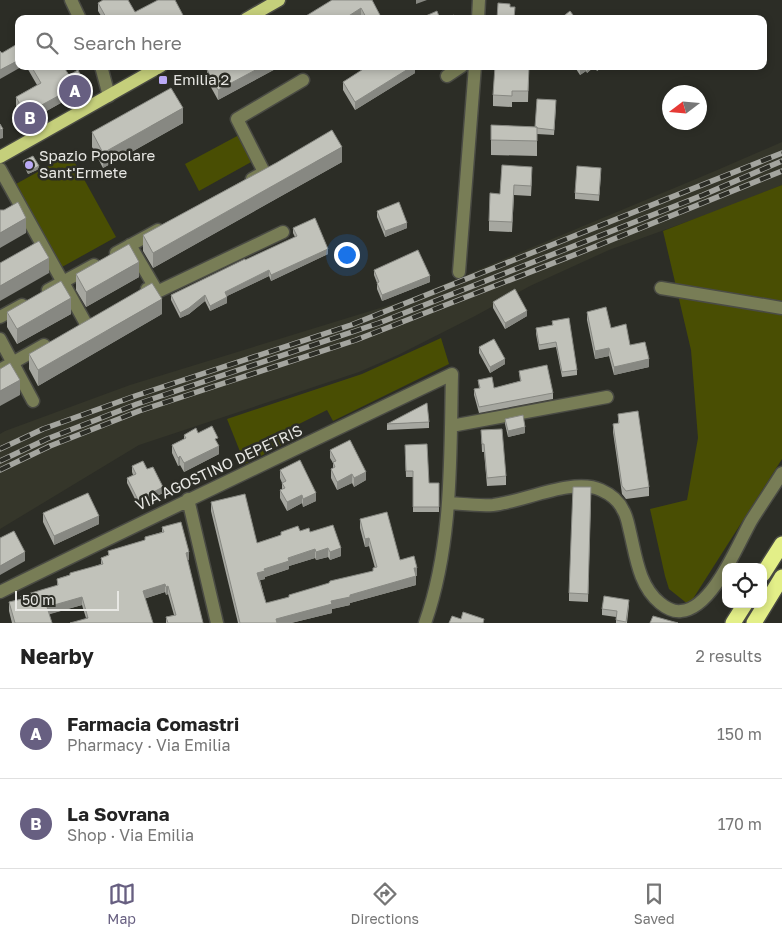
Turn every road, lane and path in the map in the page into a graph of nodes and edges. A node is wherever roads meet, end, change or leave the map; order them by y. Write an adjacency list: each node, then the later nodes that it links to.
1 (71, 0): 4 (street)
2 (280, 0): 5 (main road)
3 (479, 0): 6 (street)
4 (78, 15)
5 (253, 15)
6 (478, 15)
7 (102, 70): 13 (street)
8 (154, 70): 13 (main road)
9 (456, 70): 11 (street)
10 (475, 70): 22 (street)
11 (447, 76)
12 (303, 80): 16 (street)
13 (109, 96): 14 (main road)
14 (0, 157)
15 (0, 169): 17 (street)
16 (240, 185)
17 (21, 206): 18 (street); 23 (street)
18 (7, 214)
19 (165, 226): 21 (street)
20 (283, 232): 24 (street)
21 (130, 245): 23 (street); 24 (street)
22 (459, 272)
23 (63, 281): 28 (street); 29 (street)
24 (154, 286): 26 (street)
25 (661, 288): 27 (street)
26 (137, 295)
27 (782, 308)
28 (0, 317)
29 (86, 322)
30 (0, 339): 32 (street)
31 (53, 340): 32 (street)
32 (13, 363): 33 (street); 35 (street)
33 (0, 370)
34 (607, 397): 36 (street)
35 (33, 401)
36 (451, 426): 38 (street, VIA AGOSTINO DEPETRIS); 39 (street)
37 (782, 473): 39 (street)
38 (188, 499): 43 (street, VIA AGOSTINO DEPETRIS); 45 (street)
39 (448, 503): 46 (street)
40 (782, 544): 41 (highway)
41 (767, 568)
42 (782, 577): 48 (highway)
43 (0, 592)
44 (742, 608): 47 (highway)
45 (217, 623)
46 (425, 623)
47 (733, 623)
48 (754, 623)

